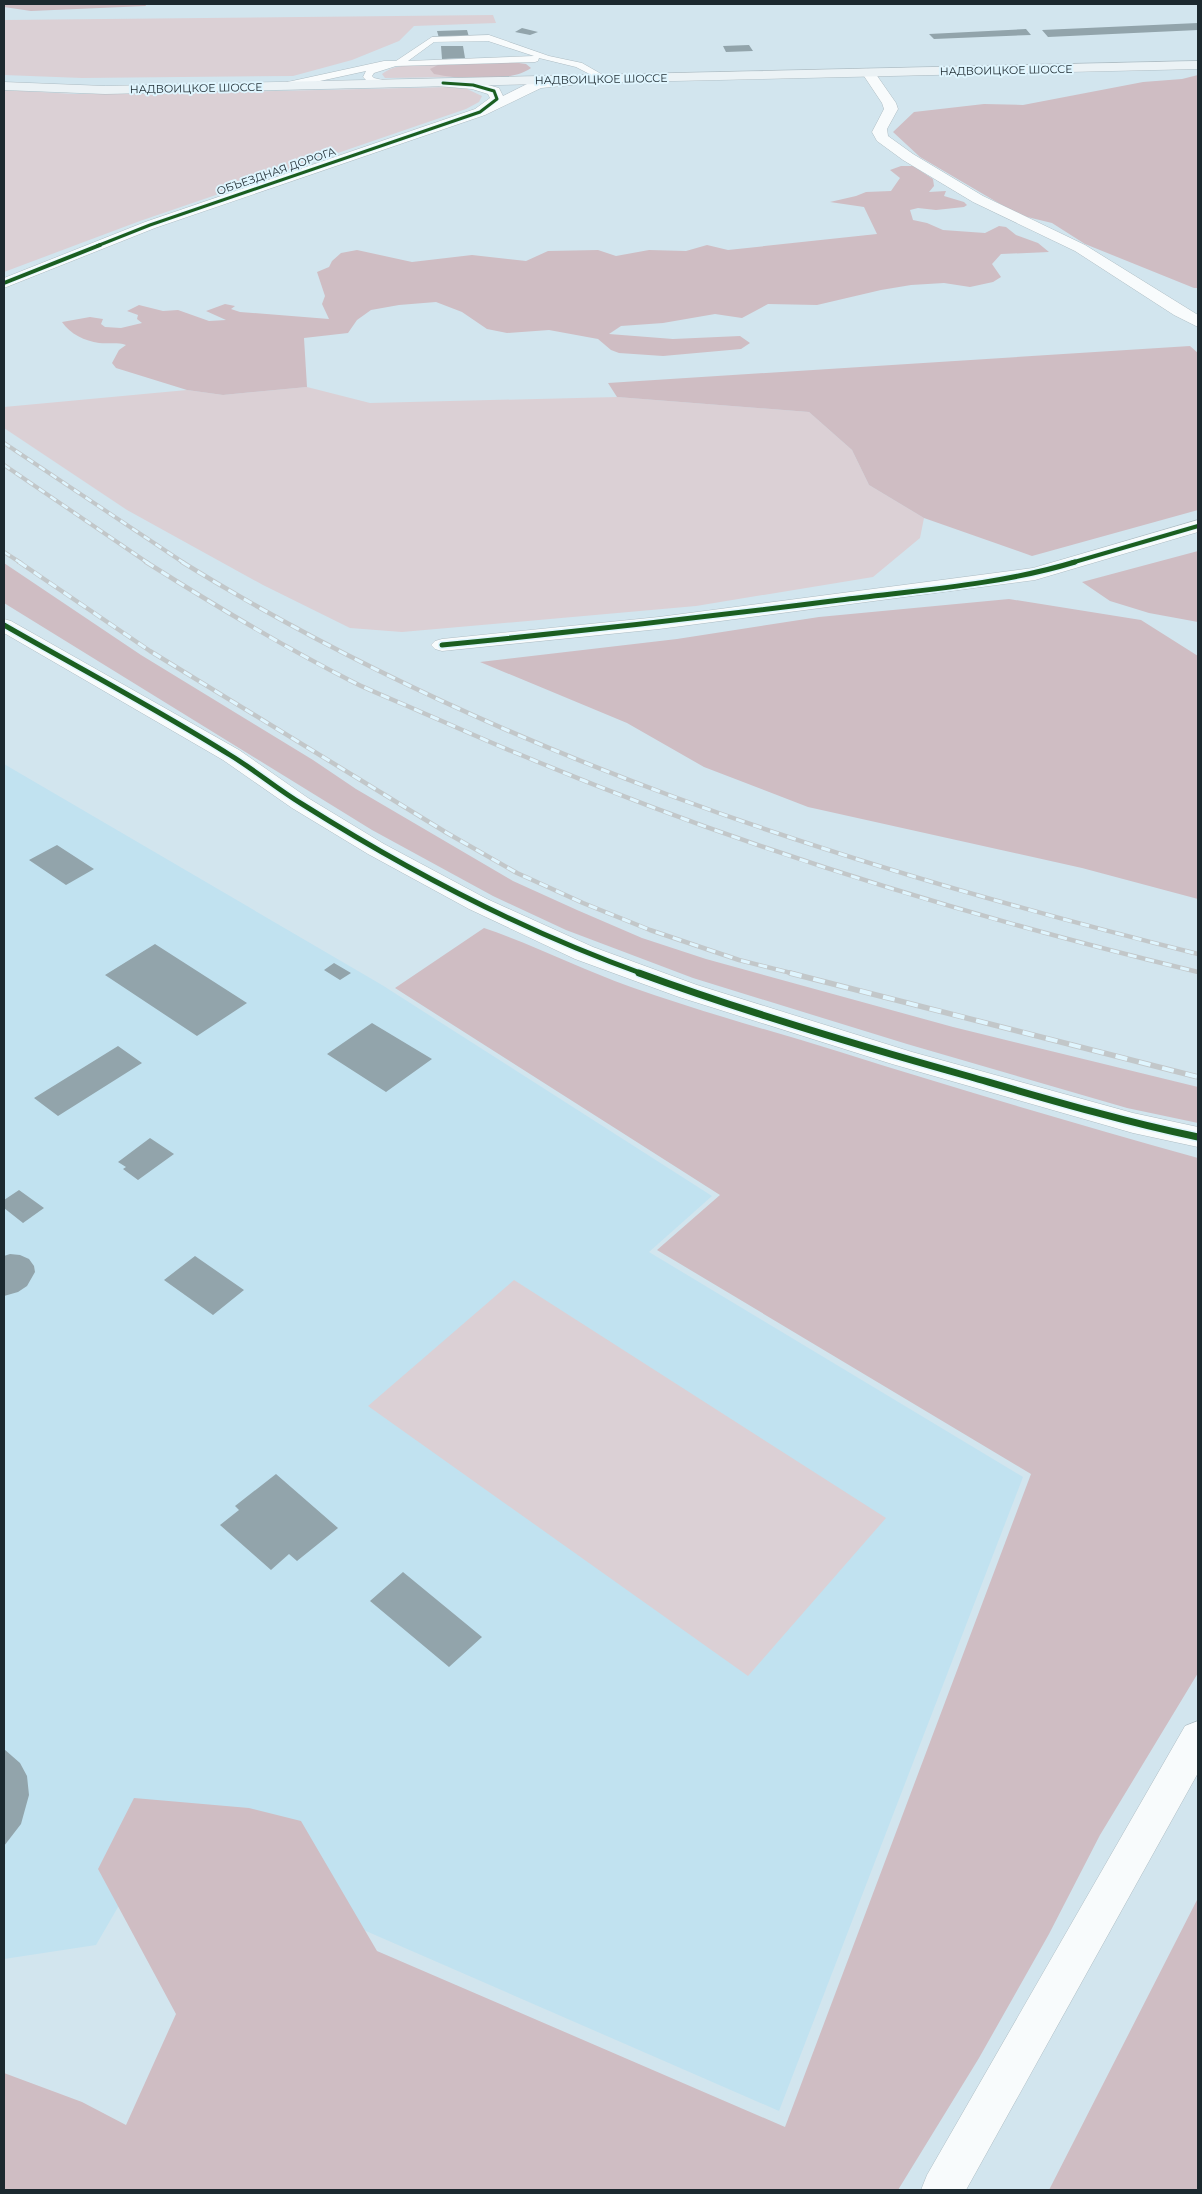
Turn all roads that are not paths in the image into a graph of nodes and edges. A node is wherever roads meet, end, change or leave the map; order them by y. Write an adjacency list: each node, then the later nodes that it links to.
1 (547, 58): 2 (lane); 2 (lane); 5 (lane)
2 (399, 64): 7 (lane); 9 (lane)
3 (1198, 65): 4 (main road, НАДВОИЦКОЕ ШОССЕ)
4 (868, 73): 5 (main road, НАДВОИЦКОЕ ШОССЕ); 12 (street)
5 (606, 79): 6 (main road, НАДВОИЦКОЕ ШОССЕ); 10 (street, ОБЪЕЗДНАЯ ДОРОГА)
6 (443, 83): 7 (main road, НАДВОИЦКОЕ ШОССЕ); 10 (street)
7 (388, 84): 9 (main road, НАДВОИЦКОЕ ШОССЕ)
8 (4, 86): 9 (main road, НАДВОИЦКОЕ ШОССЕ)
9 (283, 86)
10 (480, 112): 11 (street, ОБЪЕЗДНАЯ ДОРОГА)
11 (4, 283)
12 (1198, 322)
13 (1198, 526): 15 (street)
14 (4, 625): 16 (street)
15 (442, 645)
16 (1198, 1137)
17 (1198, 1738): 18 (street)
18 (942, 2190)

